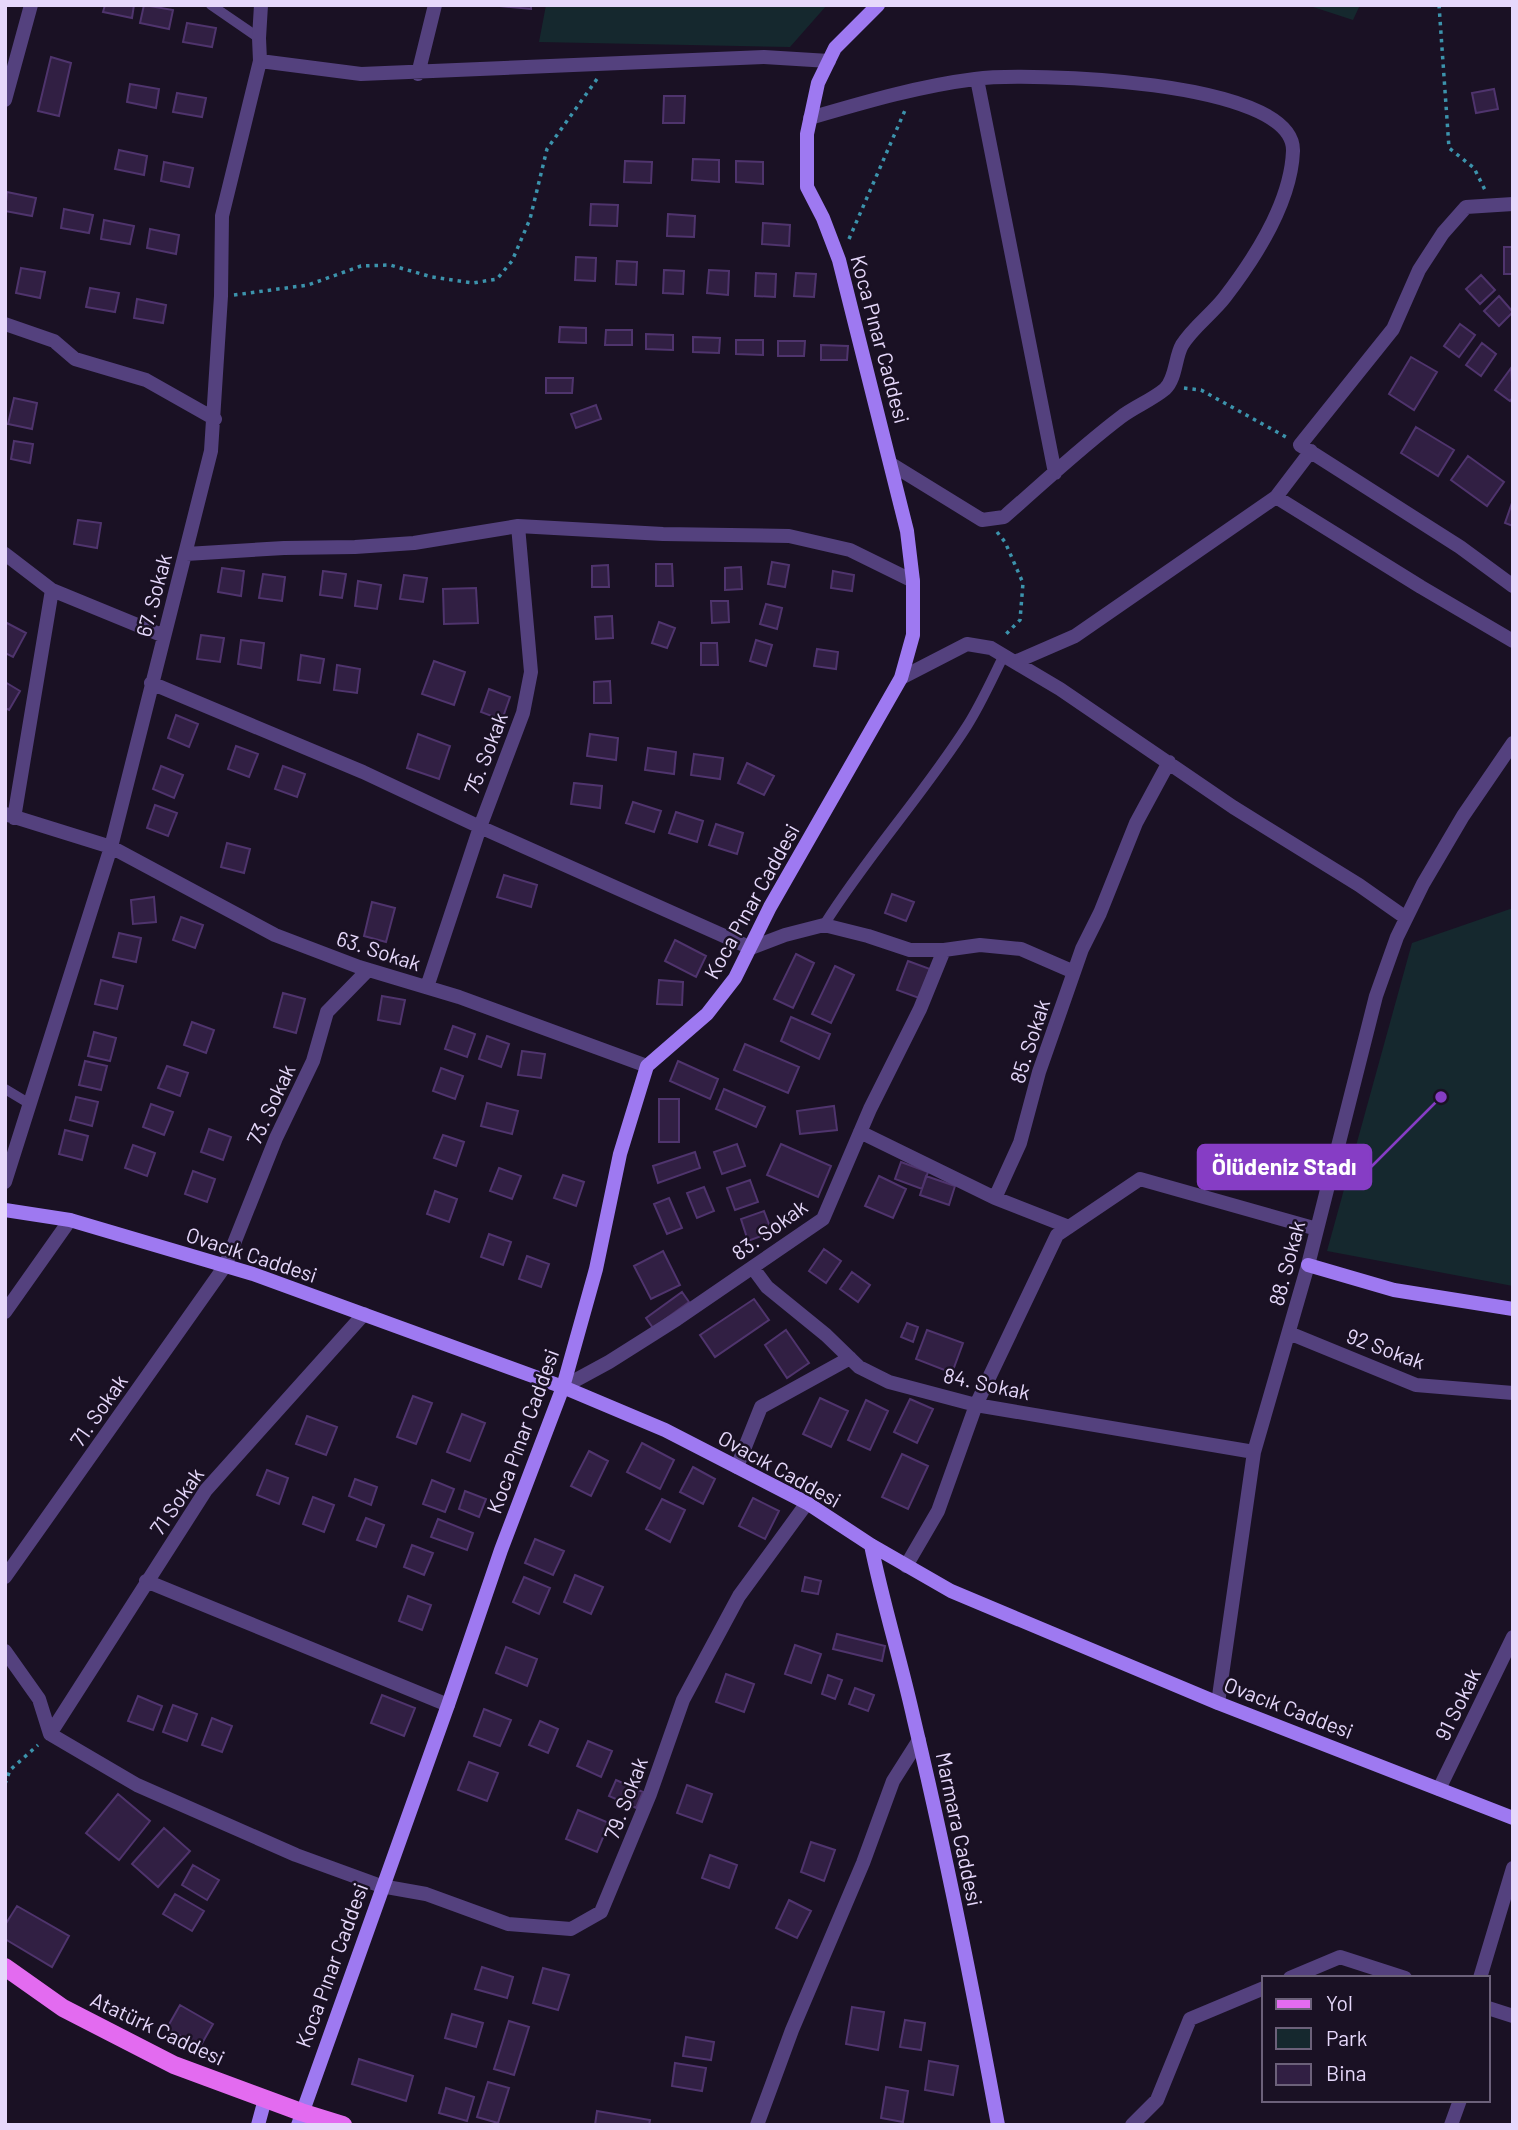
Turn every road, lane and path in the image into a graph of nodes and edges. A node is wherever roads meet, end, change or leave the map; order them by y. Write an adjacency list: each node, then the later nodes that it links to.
1 (31, 5): 14 (street)
2 (211, 5): 7 (lane)
3 (261, 5): 7 (street, 67. Sokak)
4 (435, 5): 11 (street)
5 (878, 5): 9 (street, Koca Pınar Caddesi)
6 (1439, 5): 17 (path)
7 (259, 38): 8 (street, 67. Sokak)
8 (260, 61): 11 (street); 19 (street, 67. Sokak)
9 (829, 61): 10 (street); 15 (street, Koca Pınar Caddesi)
10 (608, 63): 11 (street); 19 (path)
11 (418, 74)
12 (977, 79): 13 (street); 21 (street); 25 (street)
13 (914, 90): 15 (street); 18 (path)
14 (5, 100)
15 (810, 118): 18 (street, Koca Pınar Caddesi)
16 (1513, 204): 17 (street)
17 (1493, 205): 23 (street)
18 (839, 260): 24 (street, Koca Pınar Caddesi)
19 (221, 296): 22 (street, 67. Sokak)
20 (5, 324): 22 (street)
21 (1167, 387): 23 (path); 25 (street)
22 (215, 419): 30 (street, 67. Sokak)
23 (1306, 448): 26 (street); 32 (street)
24 (891, 464): 27 (street); 31 (street, Koca Pınar Caddesi)
25 (1055, 472): 27 (street)
26 (1276, 496): 35 (street); 36 (street)
27 (988, 519): 36 (path)
28 (518, 526): 30 (street); 31 (street); 42 (street, 75. Sokak)
29 (5, 554): 33 (street)
30 (186, 554): 34 (street, 67. Sokak)
31 (913, 581): 37 (street, Koca Pınar Caddesi)
32 (1513, 586)
33 (52, 590): 34 (street); 41 (street)
34 (164, 636): 38 (street, 67. Sokak)
35 (1513, 641)
36 (1004, 655): 37 (street); 40 (street); 45 (lane)
37 (901, 678): 46 (street, Koca Pınar Caddesi)
38 (151, 682): 42 (street); 43 (street, 67. Sokak)
39 (1513, 743): 44 (street, 88. Sokak)
40 (1169, 762): 44 (street); 49 (street, 85. Sokak)
41 (10, 816): 43 (street, 63. Sokak)
42 (480, 827): 46 (street); 50 (street, 75. Sokak)
43 (111, 847): 48 (street, 63. Sokak); 53 (street, 67. Sokak)
44 (1406, 918): 60 (street, 88. Sokak)
45 (824, 925): 46 (street); 47 (street)
46 (751, 948): 51 (street, Koca Pınar Caddesi)
47 (944, 950): 49 (street); 54 (street, 83. Sokak)
48 (368, 970): 50 (street, 63. Sokak); 62 (street, 73. Sokak)
49 (1074, 972): 56 (street, 85. Sokak)
50 (427, 987): 51 (street, 63. Sokak)
51 (647, 1066): 69 (street, Koca Pınar Caddesi)
52 (5, 1089): 53 (lane)
53 (30, 1104): 55 (street, 67. Sokak)
54 (860, 1132): 56 (street); 63 (street, 83. Sokak)
55 (5, 1182)
56 (995, 1198): 59 (street)
57 (5, 1210): 58 (street, Ovacık Caddesi)
58 (70, 1220): 62 (street, Ovacık Caddesi); 65 (street)
59 (1069, 1227): 60 (street); 71 (street)
60 (1317, 1229): 61 (street, 88. Sokak)
61 (1308, 1265): 64 (street); 67 (street, 88. Sokak)
62 (225, 1266): 66 (street, Ovacık Caddesi); 77 (street, 71. Sokak)
63 (753, 1268): 68 (street, 84. Sokak); 69 (street, 83. Sokak)
64 (1513, 1309)
65 (5, 1312)
66 (364, 1314): 69 (street, Ovacık Caddesi); 78 (street, 71 Sokak)
67 (1289, 1334): 70 (street, 92 Sokak); 72 (street, 88. Sokak)
68 (850, 1358): 71 (street, 84. Sokak); 73 (street)
69 (564, 1387): 73 (street, Ovacık Caddesi); 82 (street, Koca Pınar Caddesi)
70 (1513, 1393)
71 (976, 1405): 72 (street, 84. Sokak); 76 (street)
72 (1254, 1452): 81 (street, 88. Sokak)
73 (737, 1467): 74 (street, Ovacık Caddesi)
74 (807, 1503): 75 (street, Ovacık Caddesi); 89 (street, 79. Sokak)
75 (871, 1545): 76 (street, Ovacık Caddesi); 84 (street, Marmara Caddesi)
76 (906, 1566): 81 (street, Ovacık Caddesi)
77 (5, 1577)
78 (146, 1581): 82 (street); 83 (street, 71 Sokak)
79 (1513, 1637): 86 (street, 91 Sokak)
80 (5, 1651): 83 (street)
81 (1218, 1703): 86 (street, Ovacık Caddesi)
82 (448, 1705): 89 (street, Koca Pınar Caddesi)
83 (50, 1734): 85 (path); 89 (street, 79. Sokak)
84 (919, 1740): 102 (street); 103 (street, Marmara Caddesi)
85 (5, 1784)
86 (1439, 1789): 87 (street, Ovacık Caddesi)
87 (1513, 1818)
88 (1513, 1868): 93 (street)
89 (381, 1886): 99 (street, Koca Pınar Caddesi)
90 (5, 1966): 97 (main road, Atatürk Caddesi)
91 (1295, 1976): 92 (street)
92 (1399, 1976)
93 (1481, 1976)
94 (1262, 1989): 104 (street)
95 (1490, 2011): 96 (street)
96 (1513, 2016)
97 (265, 2099): 99 (main road, Atatürk Caddesi); 100 (street)
98 (1459, 2102): 105 (street)
99 (299, 2118): 101 (main road, Atatürk Caddesi)
100 (258, 2125)
101 (343, 2125)
102 (757, 2125)
103 (998, 2125)
104 (1132, 2125)
105 (1451, 2125)

